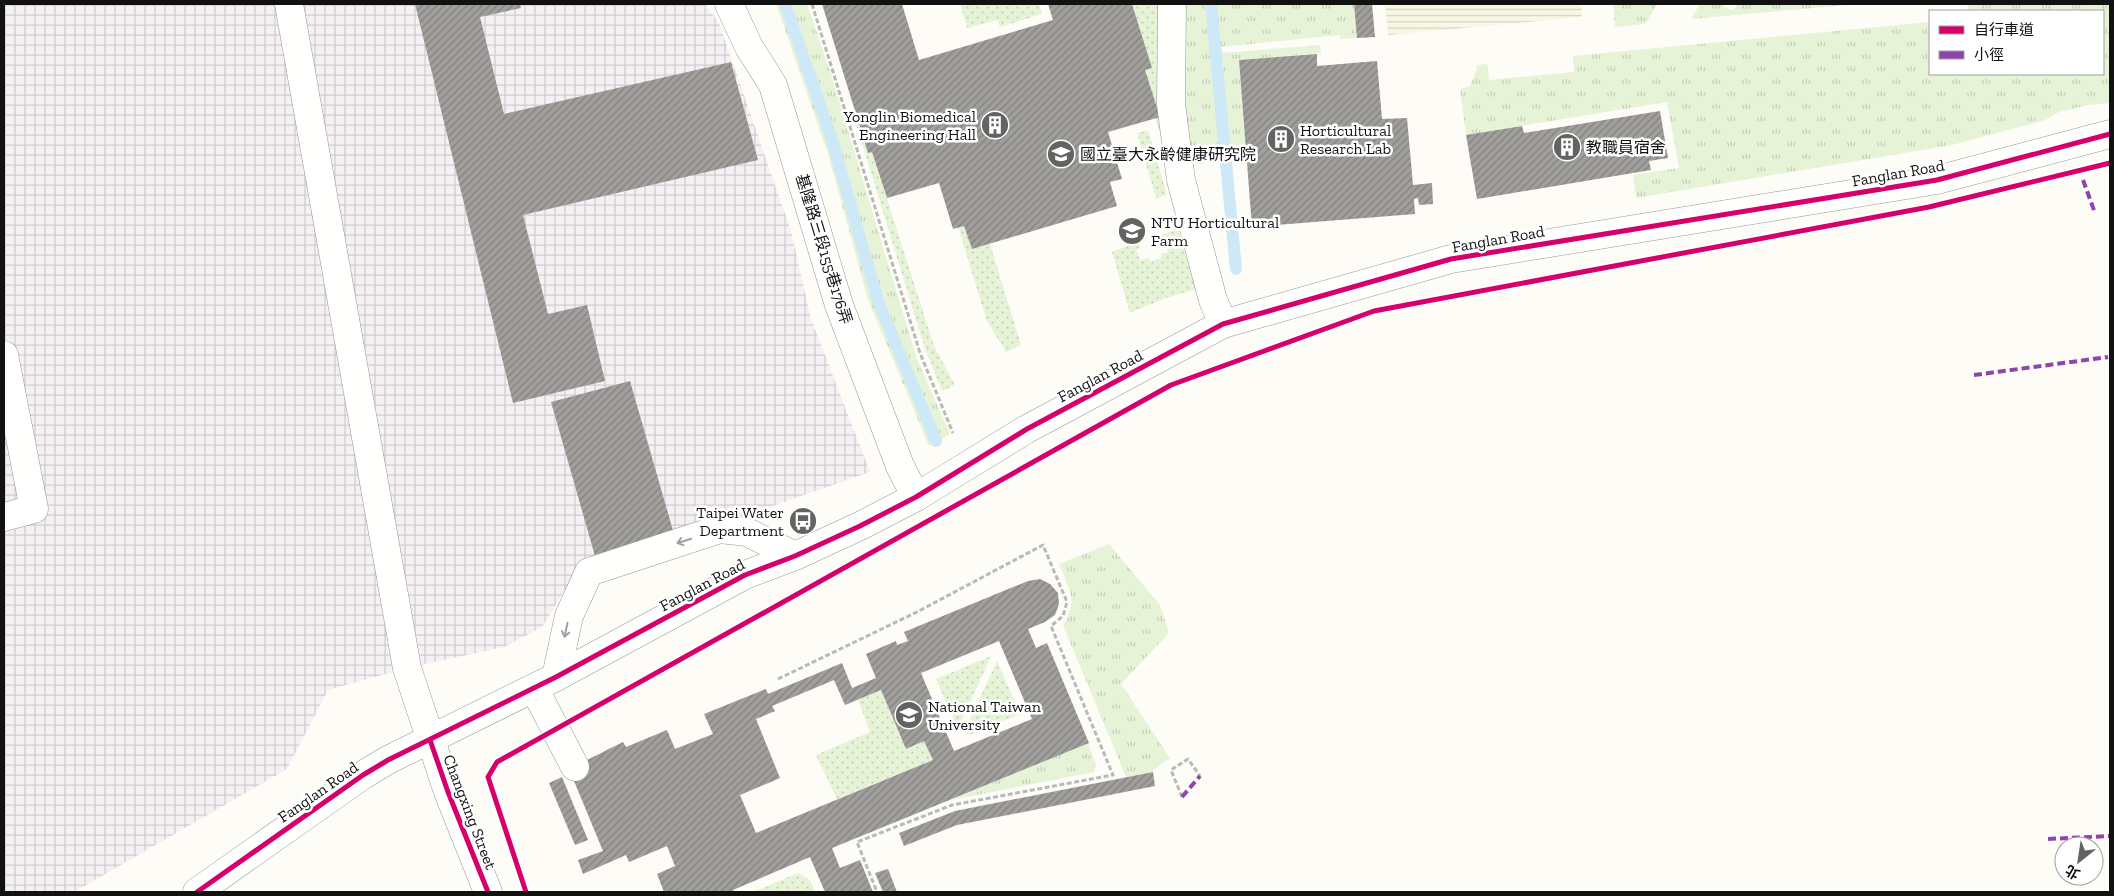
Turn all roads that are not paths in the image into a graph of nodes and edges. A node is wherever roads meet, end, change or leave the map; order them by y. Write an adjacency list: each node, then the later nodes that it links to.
1 (289, 4): 11 (street, Changxing Street)
2 (728, 4): 7 (street, 基隆路三段155巷176弄)
3 (1172, 4): 5 (street)
4 (2110, 134): 5 (street, Fanglan Road)
5 (1223, 324): 7 (street, Fanglan Road)
6 (4, 355): 8 (street)
7 (916, 497): 9 (street, Fanglan Road)
8 (4, 517)
9 (795, 556): 10 (street, Fanglan Road); 10 (street, one-way to 10)
10 (545, 683): 11 (street, Fanglan Road); 12 (street)
11 (430, 740): 13 (street, Fanglan Road); 14 (street, Changxing Street)
12 (575, 767)
13 (197, 892)
14 (488, 892)

